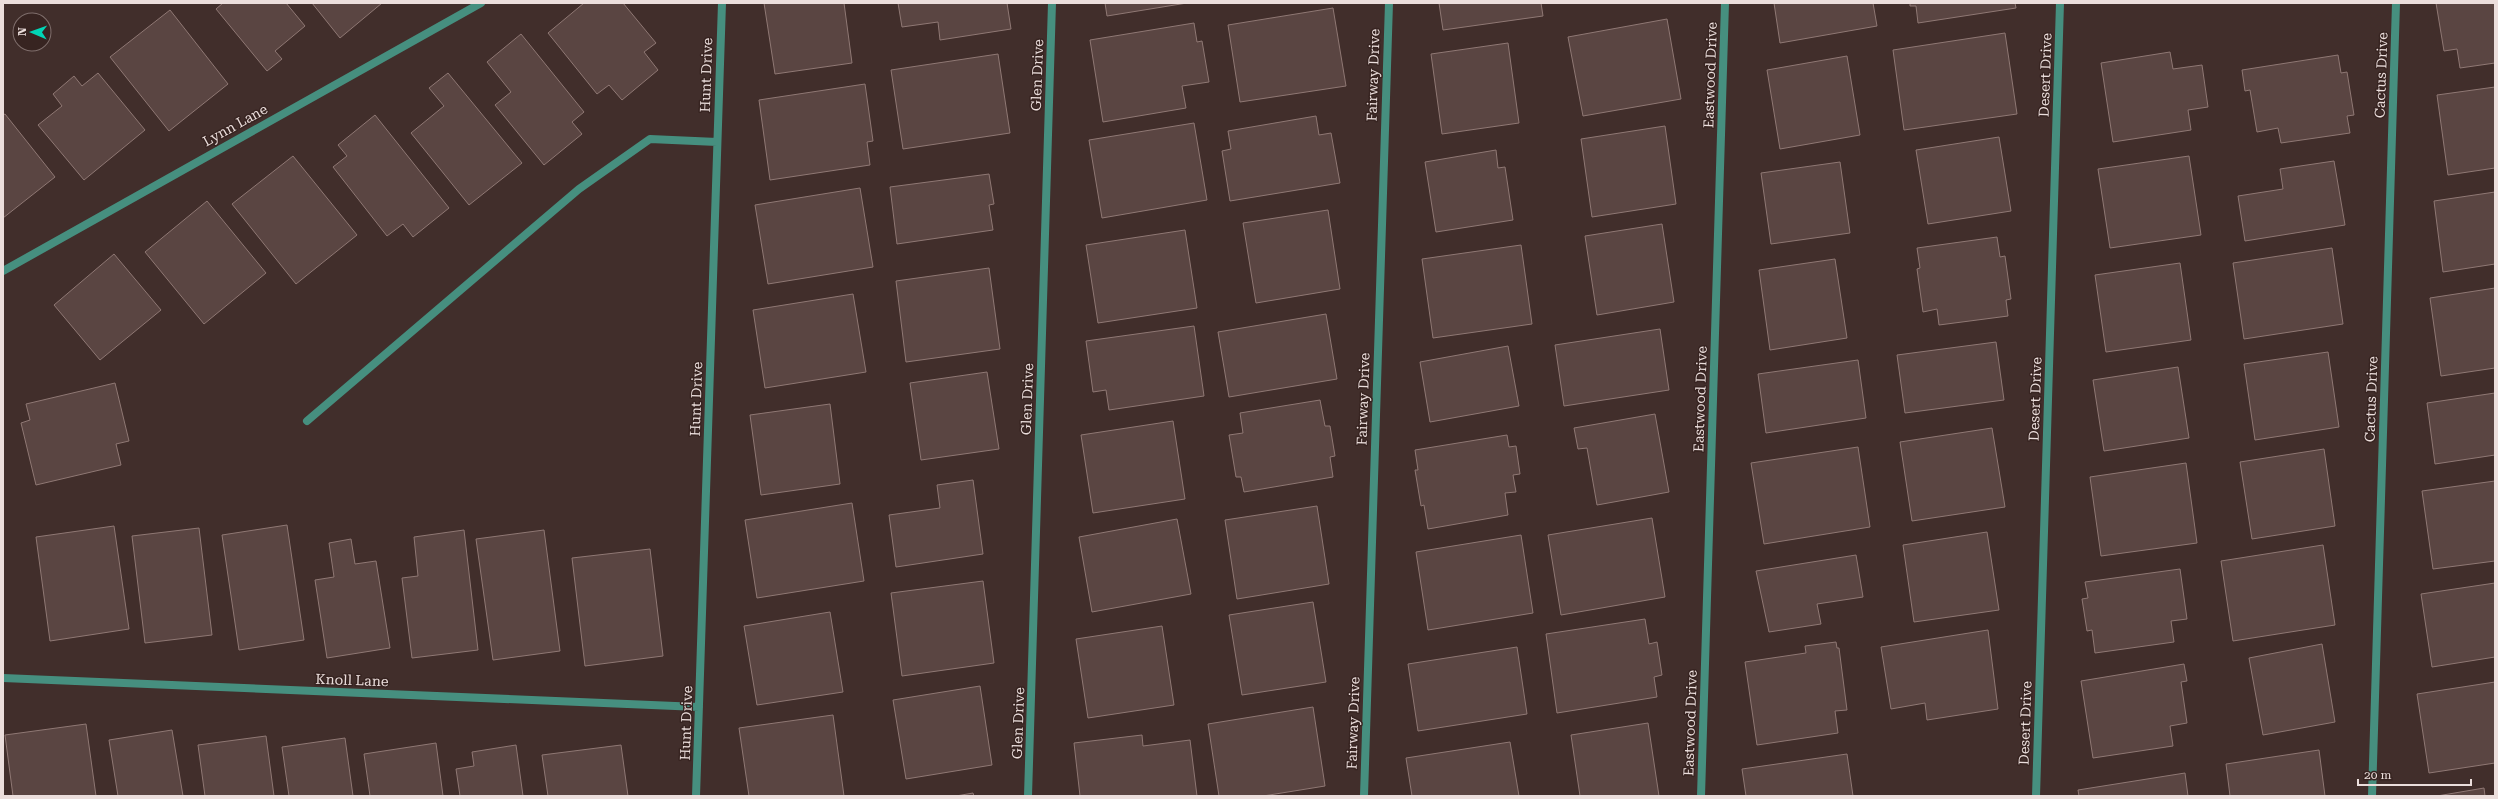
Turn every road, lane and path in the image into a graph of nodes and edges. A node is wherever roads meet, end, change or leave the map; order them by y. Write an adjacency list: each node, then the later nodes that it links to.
1 (481, 3): 9 (lane, Lynn Lane)
2 (722, 3): 8 (lane, Hunt Drive)
3 (1052, 3): 14 (lane, Glen Drive)
4 (1389, 3): 15 (lane, Fairway Drive)
5 (1725, 3): 16 (lane, Eastwood Drive)
6 (2060, 3): 17 (lane, Desert Drive)
7 (2396, 3): 18 (lane, Cactus Drive)
8 (717, 142): 10 (lane); 12 (lane, Hunt Drive)
9 (3, 272)
10 (307, 421)
11 (3, 678): 12 (lane, Knoll Lane)
12 (699, 707): 13 (lane, Hunt Drive)
13 (696, 796)
14 (1028, 796)
15 (1364, 796)
16 (1701, 796)
17 (2036, 796)
18 (2372, 796)

